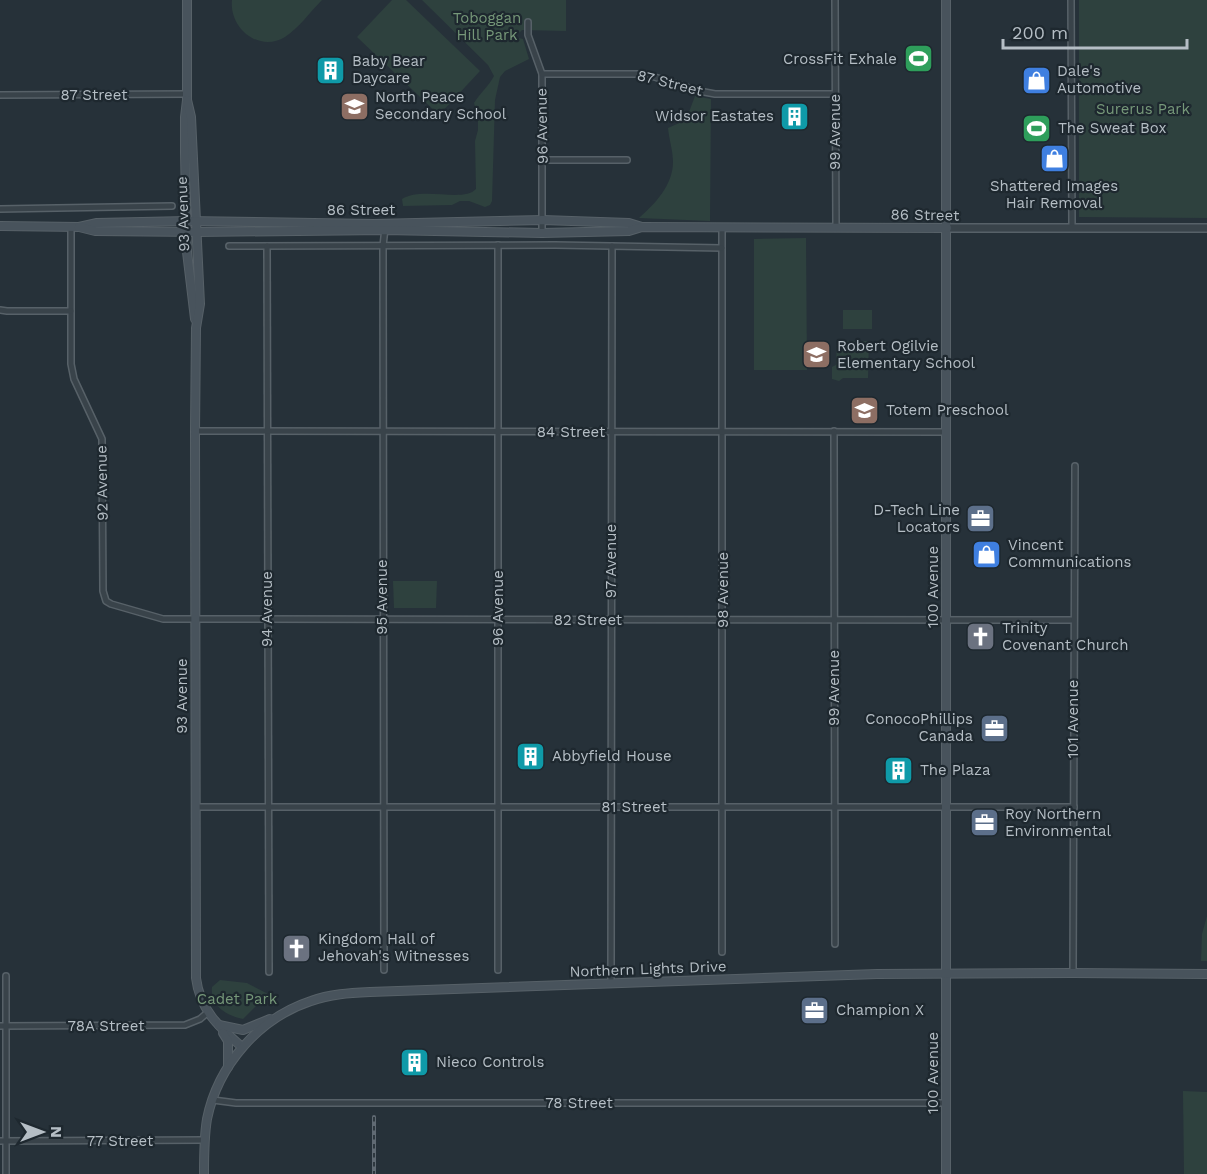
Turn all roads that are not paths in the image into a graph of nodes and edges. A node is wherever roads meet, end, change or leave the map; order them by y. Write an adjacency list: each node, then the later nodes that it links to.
1 (188, 0): 9 (main road, 93 Avenue)
2 (835, 0): 7 (street, 99 Avenue)
3 (946, 0): 23 (main road, 100 Avenue)
4 (1071, 0): 24 (street)
5 (528, 22): 6 (street, 96 Avenue)
6 (542, 74): 7 (street, 87 Street); 10 (street, 96 Avenue)
7 (835, 94): 21 (street, 99 Avenue)
8 (0, 95): 9 (street, 87 Street)
9 (187, 97): 15 (main road, 93 Avenue); 16 (main road, 93 Avenue)
10 (543, 160): 11 (street); 14 (street, 96 Avenue)
11 (627, 160)
12 (172, 206): 13 (street)
13 (0, 208)
14 (543, 220): 19 (main road, 86 Street); 20 (main road, 86 Street); 28 (street, 96 Avenue)
15 (187, 221): 16 (main road, 86 Street); 18 (main road, 86 Street); 26 (main road, 93 Avenue)
16 (197, 222): 19 (main road, 86 Street); 27 (main road, 93 Avenue)
17 (0, 226): 18 (main road, 86 Street)
18 (75, 227): 26 (main road, 86 Street); 36 (street, 92 Avenue)
19 (385, 227): 27 (main road, 86 Street); 28 (main road, 86 Street); 32 (street, 95 Avenue)
20 (642, 227): 22 (main road, 86 Street); 28 (main road, 86 Street)
21 (836, 227): 22 (main road, 86 Street); 23 (main road, 86 Street)
22 (722, 228): 34 (street, 98 Avenue)
23 (946, 228): 24 (street, 86 Street); 45 (main road, 100 Avenue)
24 (1072, 228): 25 (street, 86 Street)
25 (1207, 228)
26 (187, 232): 27 (main road, 86 Street); 37 (main road, 93 Avenue)
27 (197, 232): 37 (main road, 93 Avenue)
28 (542, 233)
29 (498, 245): 32 (street); 33 (street); 43 (street, 96 Avenue)
30 (229, 246): 31 (street)
31 (267, 246): 32 (street); 41 (street, 94 Avenue)
32 (383, 246): 42 (street, 95 Avenue)
33 (612, 246): 34 (street); 39 (street, 97 Avenue)
34 (722, 248): 44 (street, 98 Avenue)
35 (0, 310): 36 (street)
36 (71, 311): 47 (street, 92 Avenue)
37 (196, 328): 38 (main road, 93 Avenue)
38 (195, 431): 41 (street, 84 Street); 48 (main road, 93 Avenue)
39 (611, 431): 43 (street, 84 Street); 44 (street, 84 Street); 53 (street, 97 Avenue)
40 (834, 431): 44 (street, 84 Street); 45 (street, 84 Street); 50 (street, 99 Avenue)
41 (267, 432): 42 (street, 84 Street); 51 (street, 94 Avenue)
42 (382, 432): 43 (street, 84 Street); 52 (street, 95 Avenue)
43 (498, 432): 49 (street, 96 Avenue)
44 (723, 432): 54 (street, 98 Avenue)
45 (947, 432): 55 (main road, 100 Avenue)
46 (1074, 466): 56 (street, 101 Avenue)
47 (106, 601): 48 (street, 82 Street)
48 (195, 619): 51 (street, 82 Street); 57 (main road, 93 Avenue)
49 (498, 619): 52 (street, 82 Street); 53 (street, 82 Street); 60 (street, 96 Avenue)
50 (834, 619): 54 (street, 82 Street); 55 (street, 82 Street); 63 (street, 99 Avenue)
51 (267, 620): 52 (street, 82 Street); 58 (street, 94 Avenue)
52 (382, 620): 59 (street, 95 Avenue)
53 (612, 620): 54 (street, 82 Street); 61 (street, 97 Avenue)
54 (723, 620): 62 (street, 98 Avenue)
55 (947, 620): 56 (street, 82 Street); 64 (main road, 100 Avenue)
56 (1073, 620): 65 (street, 101 Avenue)
57 (195, 807): 58 (street, 81 Street); 77 (main road, 93 Avenue)
58 (268, 807): 59 (street, 81 Street); 70 (street, 94 Avenue)
59 (382, 807): 60 (street, 81 Street); 68 (street, 95 Avenue)
60 (498, 807): 61 (street, 81 Street); 69 (street, 96 Avenue)
61 (611, 807): 62 (street, 81 Street); 75 (street, 97 Avenue)
62 (723, 807): 63 (street, 81 Street); 67 (street, 98 Avenue)
63 (834, 807): 64 (street, 81 Street); 66 (street, 99 Avenue)
64 (947, 807): 65 (street, 81 Street); 71 (main road, 100 Avenue)
65 (1074, 807): 72 (street, 101 Avenue)
66 (835, 944)
67 (722, 952)
68 (384, 970)
69 (498, 970)
70 (269, 972)
71 (947, 973): 72 (main road, Northern Lights Drive); 75 (main road, Northern Lights Drive); 83 (main road, 100 Avenue)
72 (1072, 973): 73 (main road, Northern Lights Drive)
73 (1207, 974)
74 (6, 976): 79 (street)
75 (611, 984): 76 (main road, Northern Lights Drive)
76 (286, 1012): 78 (main road); 80 (main road, Northern Lights Drive)
77 (207, 1013): 78 (main road, 93 Avenue); 79 (street, 78A Street)
78 (217, 1024): 80 (main road, 93 Avenue); 81 (main road)
79 (3, 1026): 85 (street)
80 (243, 1047): 81 (main road, Northern Lights Drive)
81 (228, 1068): 82 (main road, Northern Lights Drive)
82 (213, 1100): 83 (street, 78 Street); 84 (main road, Northern Lights Drive)
83 (946, 1103): 88 (main road, 100 Avenue)
84 (204, 1140): 85 (street, 77 Street); 87 (main road, Northern Lights Drive)
85 (3, 1141): 86 (street)
86 (6, 1174)
87 (204, 1174)
88 (946, 1174)

